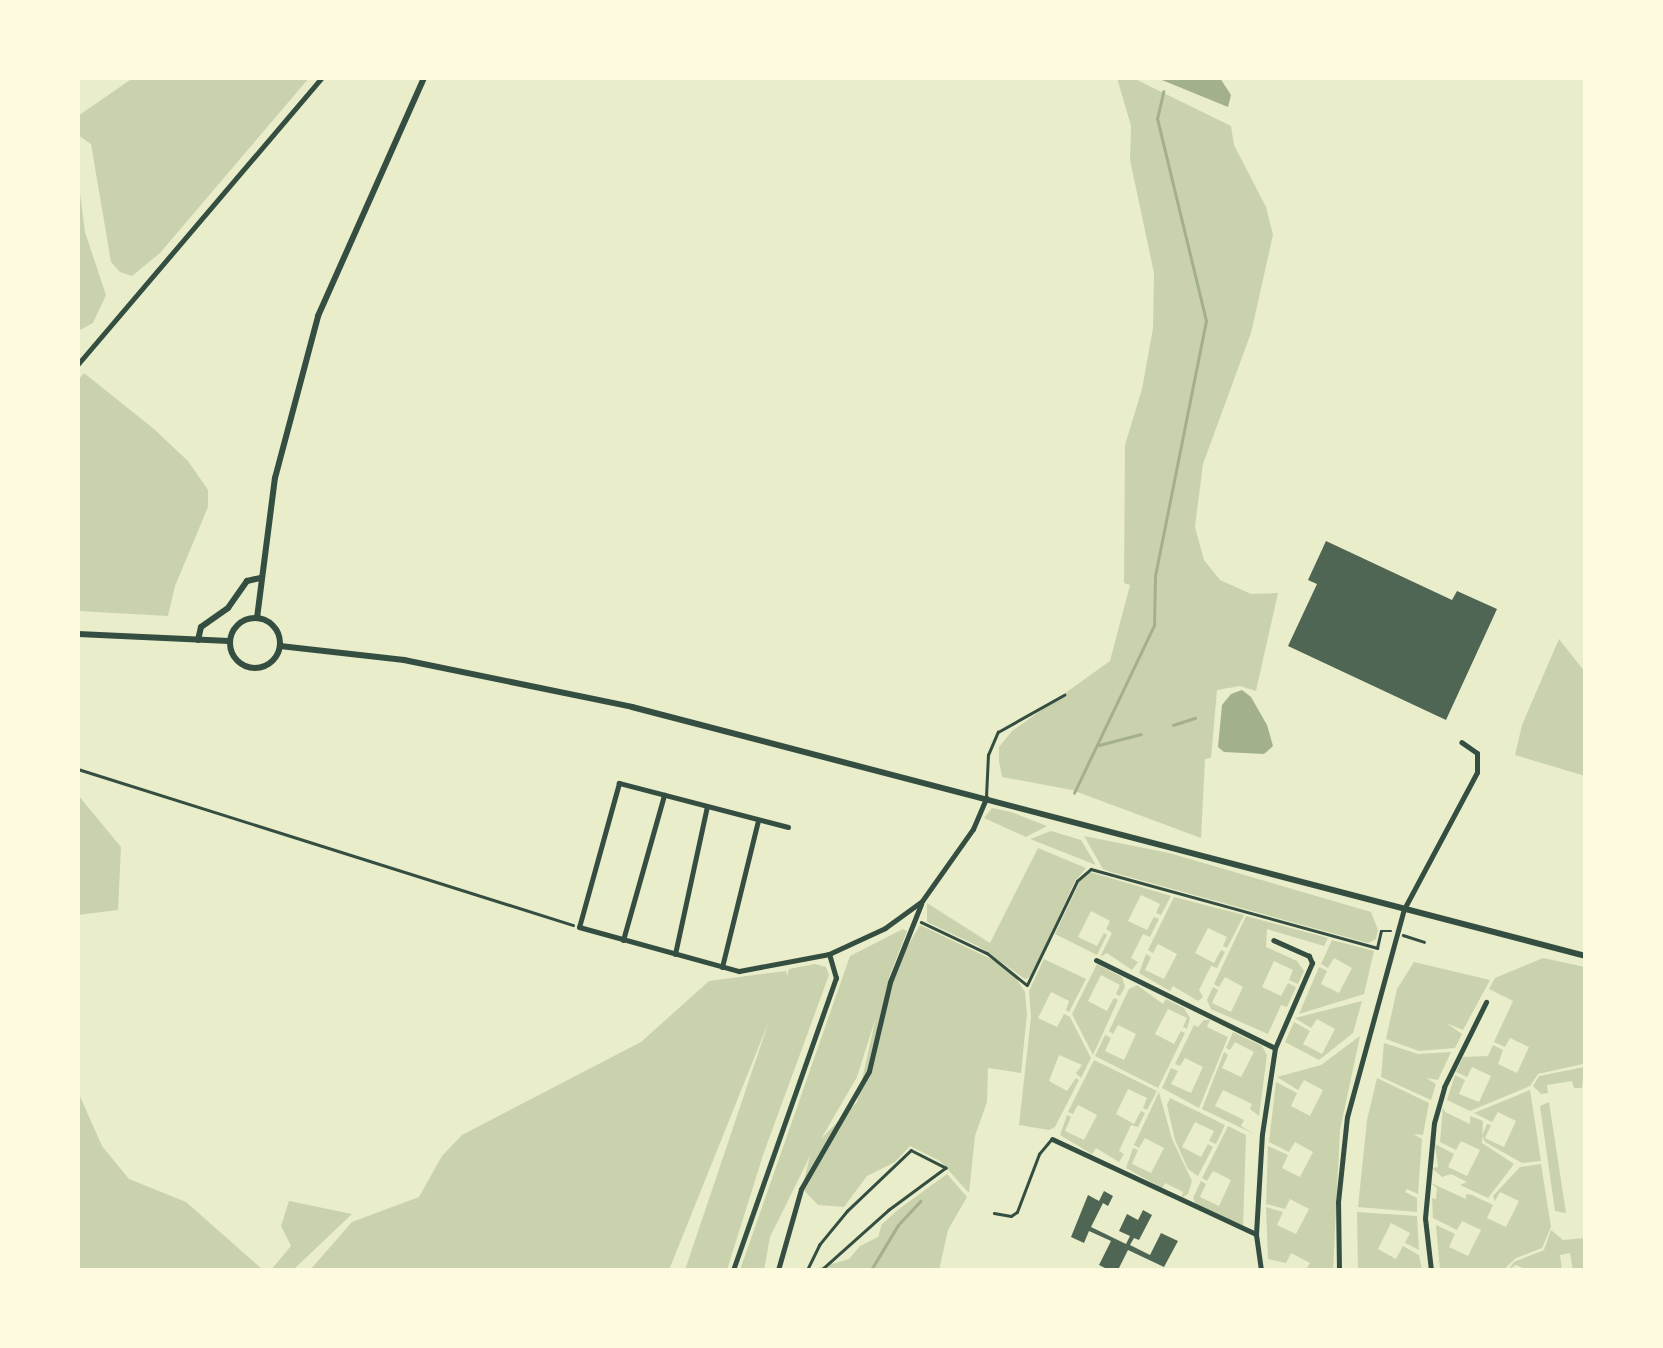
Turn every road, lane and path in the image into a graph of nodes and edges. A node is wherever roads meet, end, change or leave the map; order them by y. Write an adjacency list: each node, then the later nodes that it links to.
1 (322, 78): 3 (street)
2 (424, 78): 4 (main road)
3 (78, 364)
4 (260, 578): 5 (main road); 7 (main road)
5 (258, 618): 8 (main road); 9 (main road)
6 (78, 634): 7 (main road)
7 (198, 640): 8 (main road)
8 (229, 641): 9 (main road)
9 (280, 646): 14 (main road)
10 (1064, 695): 14 (lane)
11 (1461, 742): 19 (street)
12 (78, 769): 21 (path)
13 (664, 795): 15 (street); 21 (street); 23 (street)
14 (986, 798): 18 (street); 19 (main road)
15 (708, 806): 16 (street); 25 (street)
16 (758, 819): 17 (street); 29 (street)
17 (788, 827)
18 (922, 902): 20 (street); 26 (street)
19 (1404, 909): 27 (main road); 40 (street)
20 (915, 920): 22 (path); 36 (street)
21 (579, 927): 23 (street)
22 (1382, 932)
23 (623, 940): 25 (street)
24 (1273, 940): 31 (street)
25 (675, 954): 29 (street)
26 (829, 954): 29 (street); 35 (street)
27 (1586, 956)
28 (1096, 960): 31 (street)
29 (722, 967)
30 (1486, 1002): 41 (street)
31 (1275, 1048): 34 (street)
32 (1052, 1140): 33 (lane); 34 (street)
33 (994, 1213)
34 (1256, 1234): 39 (street)
35 (733, 1270)
36 (778, 1270)
37 (807, 1270): 38 (path)
38 (822, 1270)
39 (1260, 1270)
40 (1339, 1270)
41 (1431, 1270)

